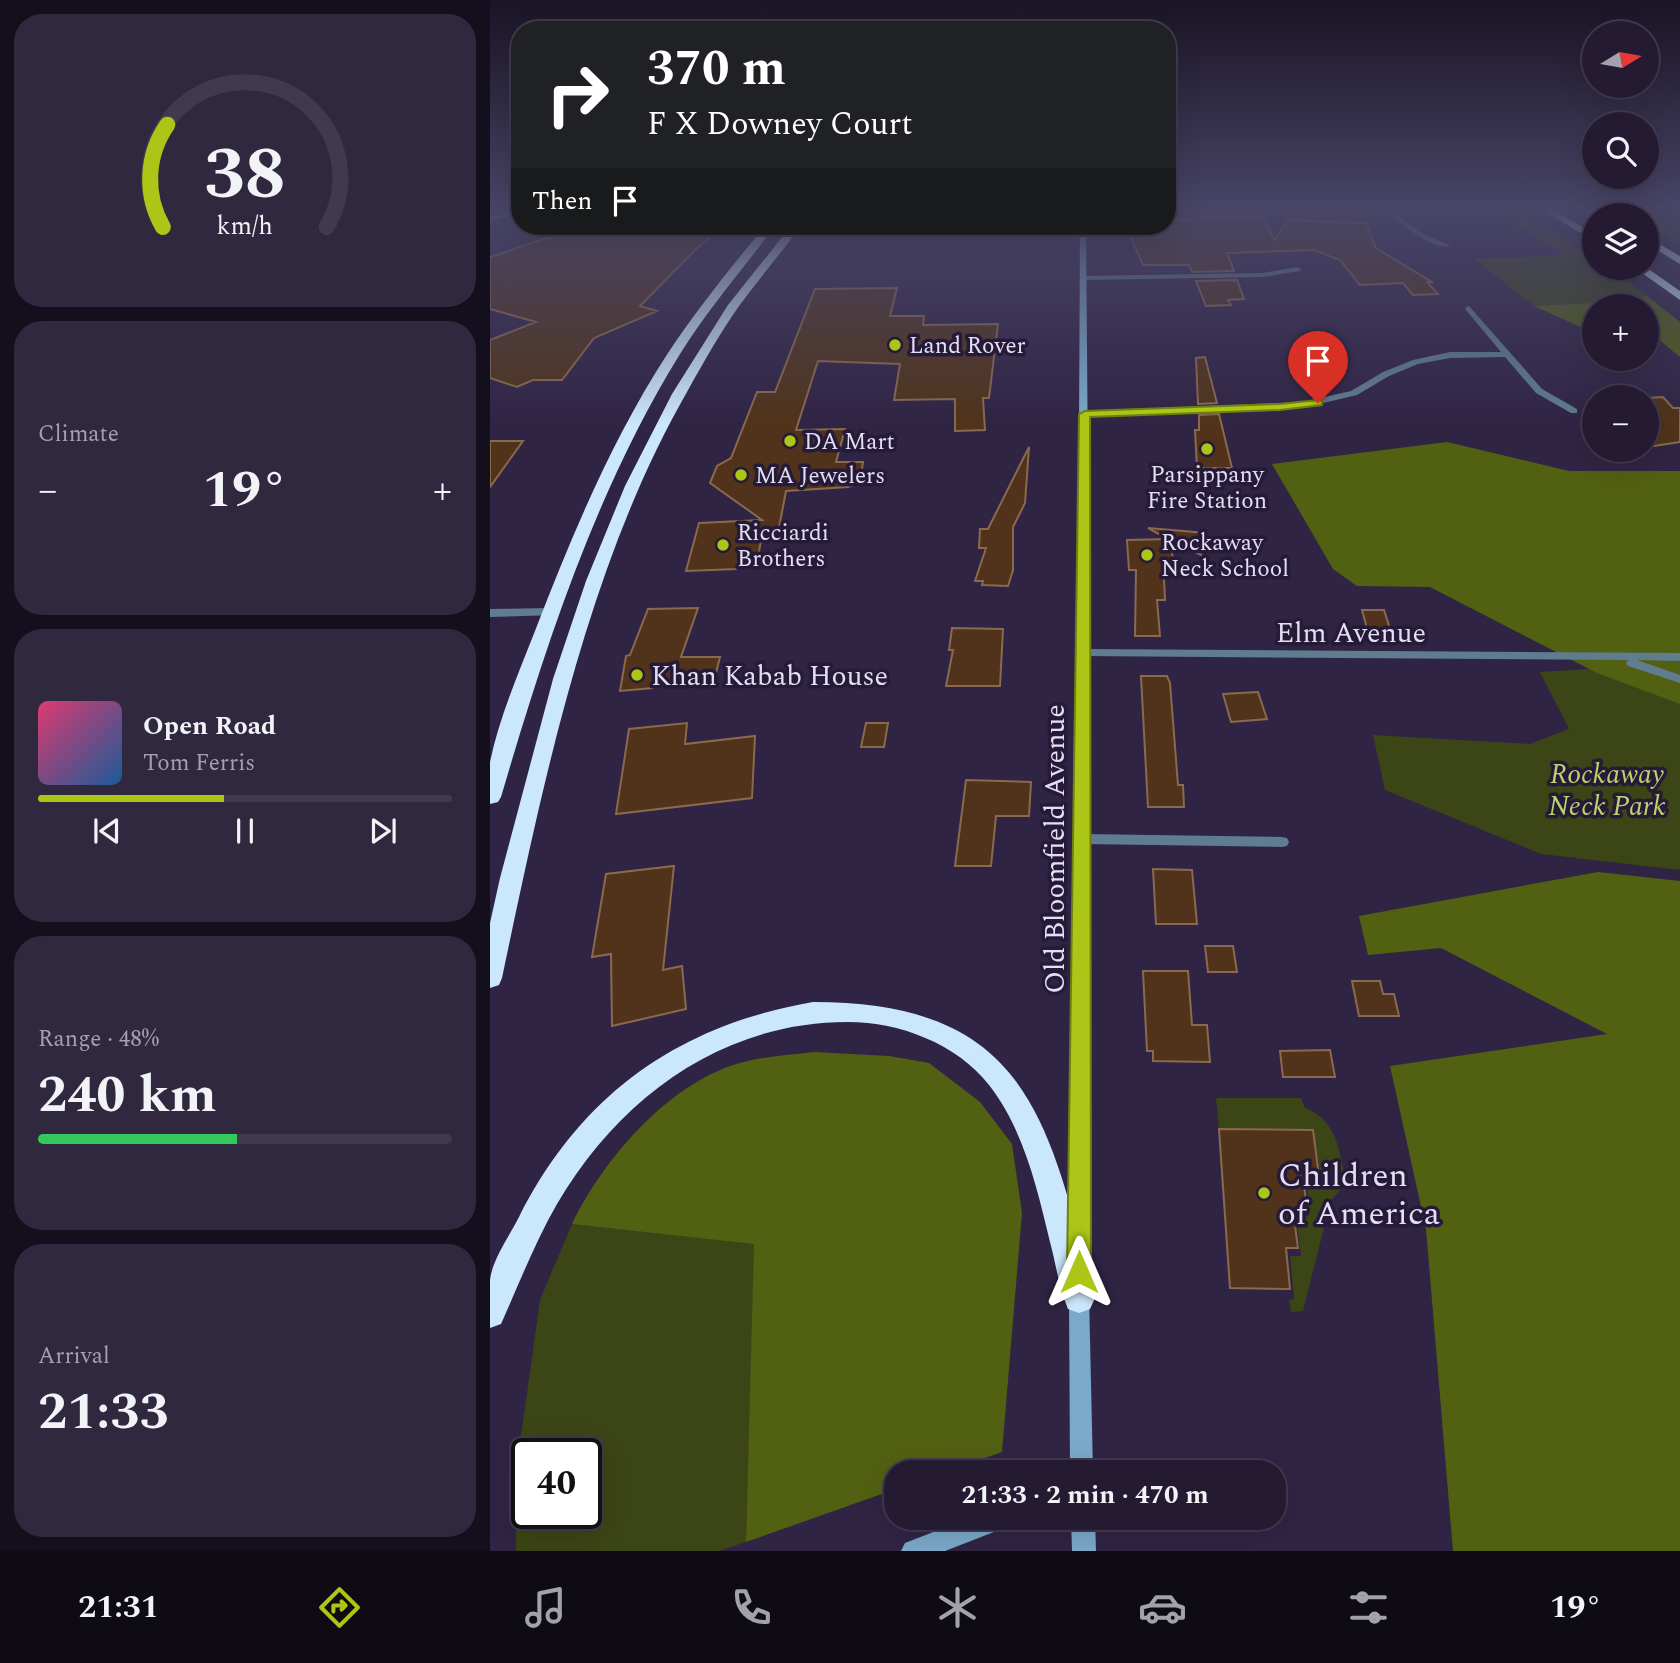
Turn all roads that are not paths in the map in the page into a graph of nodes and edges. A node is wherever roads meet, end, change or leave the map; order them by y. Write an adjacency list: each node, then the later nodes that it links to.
1 (723, 280): 10 (highway)
2 (751, 280): 19 (highway)
3 (1083, 280): 9 (street, Old Bloomfield Avenue)
4 (1658, 280): 5 (highway)
5 (1680, 296)
6 (1469, 308): 7 (street)
7 (1509, 355): 8 (street); 9 (street)
8 (1573, 411)
9 (1085, 414): 12 (street, Old Bloomfield Avenue)
10 (551, 612): 11 (street); 16 (highway)
11 (490, 613)
12 (1085, 653): 14 (street, Elm Avenue); 17 (street, Old Bloomfield Avenue)
13 (1680, 657): 14 (street, Elm Avenue)
14 (1617, 658): 15 (street, Elm Avenue)
15 (1680, 679)
16 (490, 797)
17 (1084, 839): 18 (street); 20 (street, Old Bloomfield Avenue)
18 (1282, 842)
19 (490, 978)
20 (1079, 1297): 21 (highway); 22 (street, Old Bloomfield Avenue)
21 (490, 1313)
22 (1082, 1460)
23 (969, 1530): 25 (street)
24 (1083, 1530): 26 (street)
25 (913, 1551)
26 (1084, 1551)

